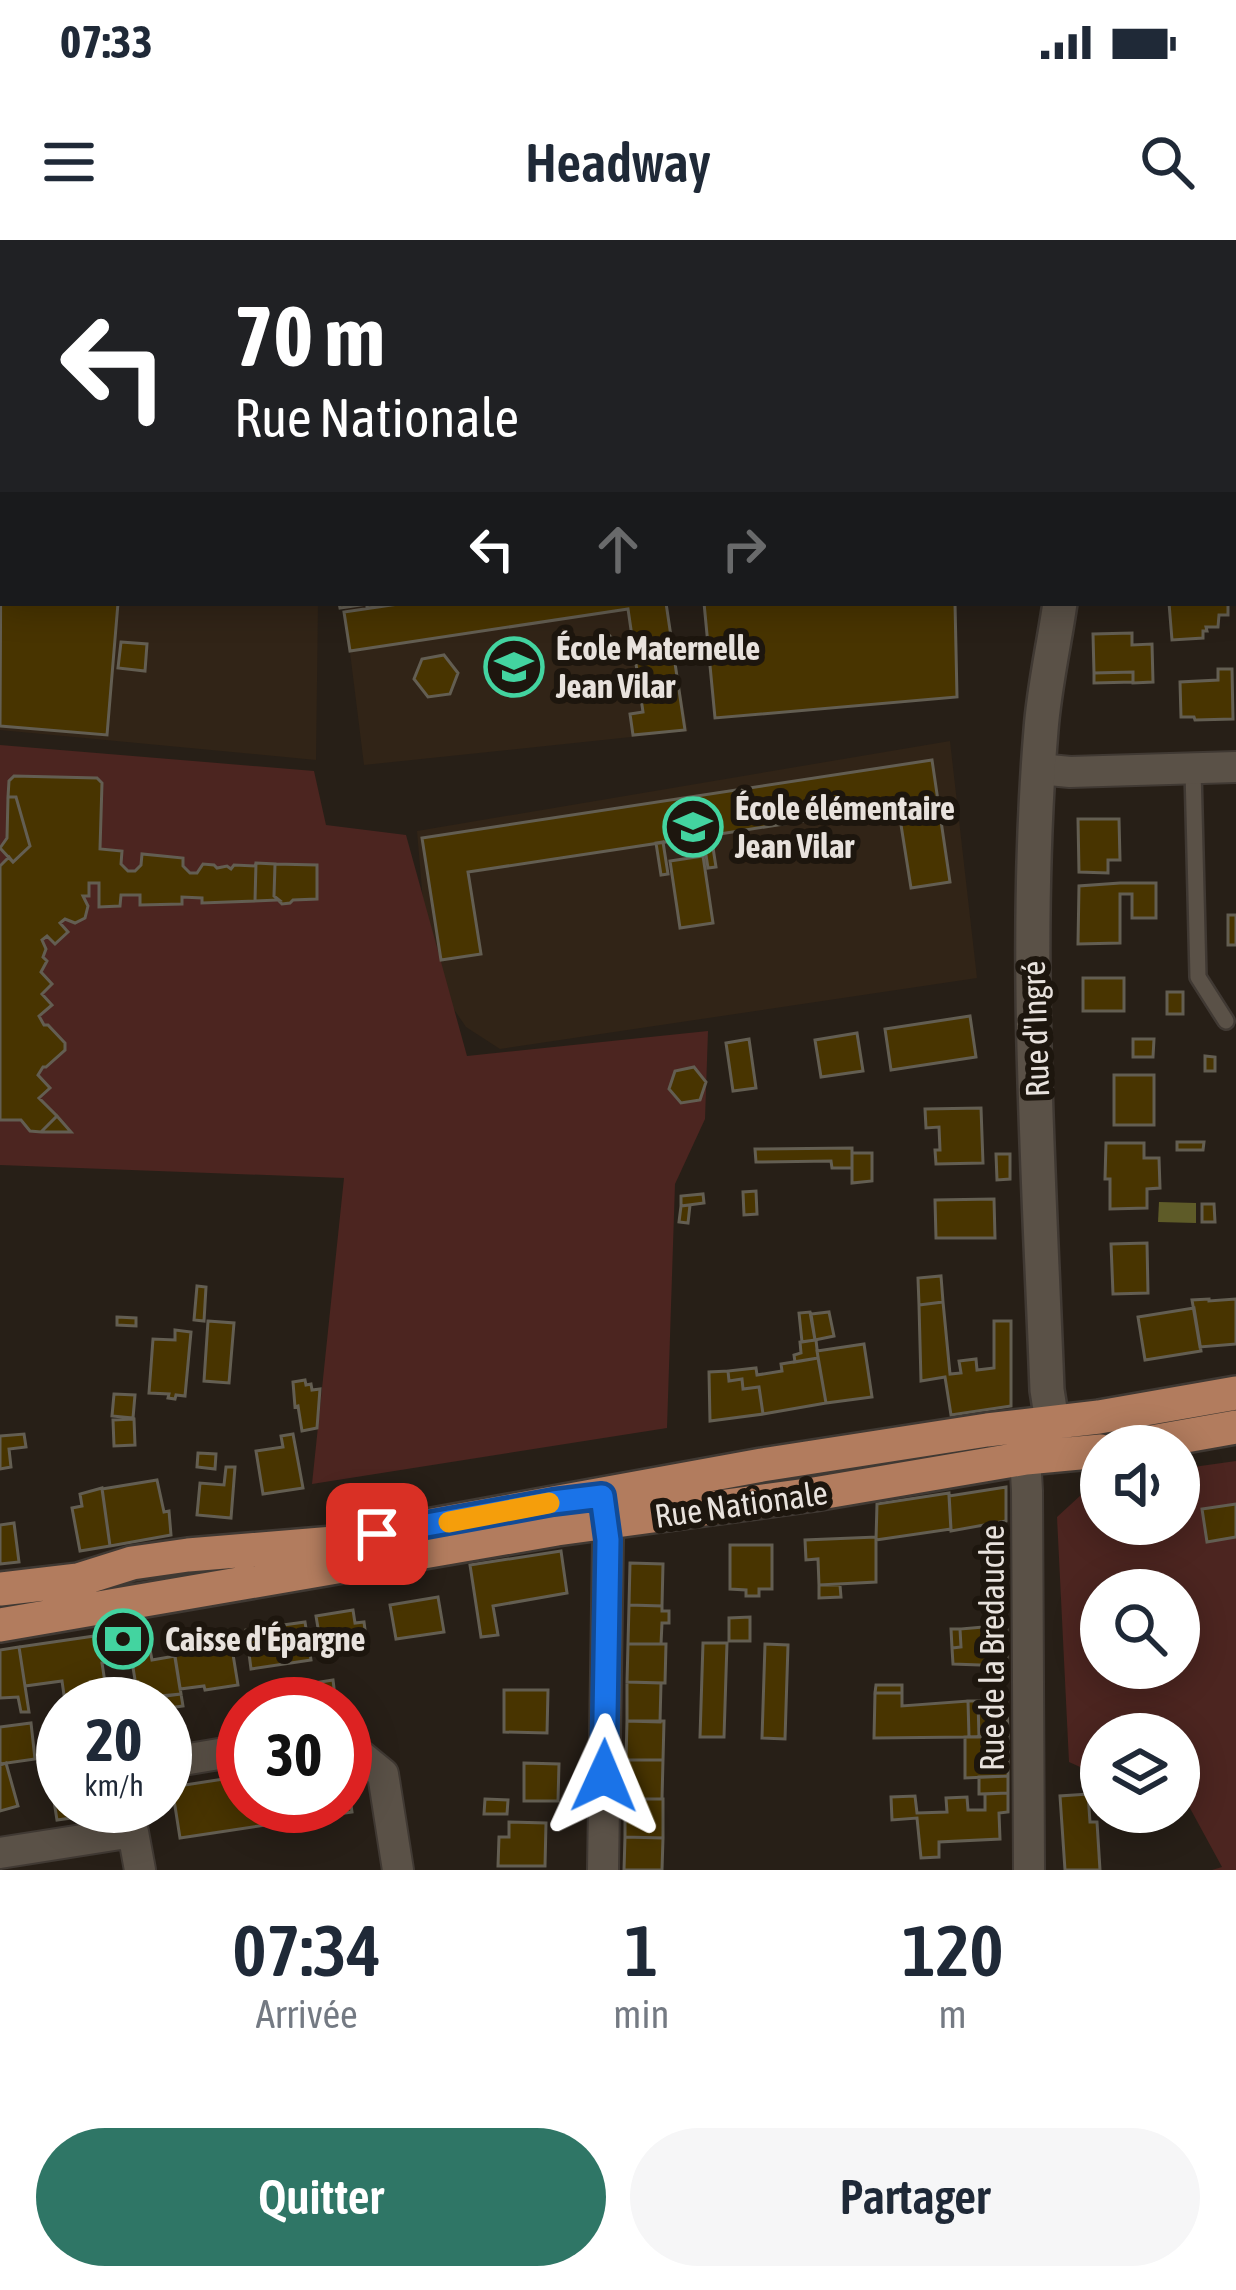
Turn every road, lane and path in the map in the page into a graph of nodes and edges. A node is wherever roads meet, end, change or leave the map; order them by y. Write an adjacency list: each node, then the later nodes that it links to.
1 (1060, 606): 3 (street, Rue d'Ingré)
2 (1236, 767): 4 (street)
3 (1040, 769): 4 (street); 9 (street, Rue d'Ingré)
4 (1193, 769): 5 (lane)
5 (1226, 1021)
6 (1236, 1393): 9 (main road)
7 (1236, 1427): 8 (main road)
8 (1200, 1433)
9 (1039, 1440): 10 (main road); 11 (main road, Rue Nationale); 21 (street, Rue de la Bredauche)
10 (1080, 1447)
11 (604, 1509): 12 (main road, Rue Nationale); 13 (main road, Rue Nationale); 20 (street)
12 (0, 1589)
13 (0, 1625)
14 (372, 1765): 19 (street)
15 (80, 1833): 17 (street)
16 (137, 1833): 18 (street)
17 (0, 1853)
18 (140, 1870)
19 (398, 1870)
20 (603, 1870)
21 (1029, 1870)

